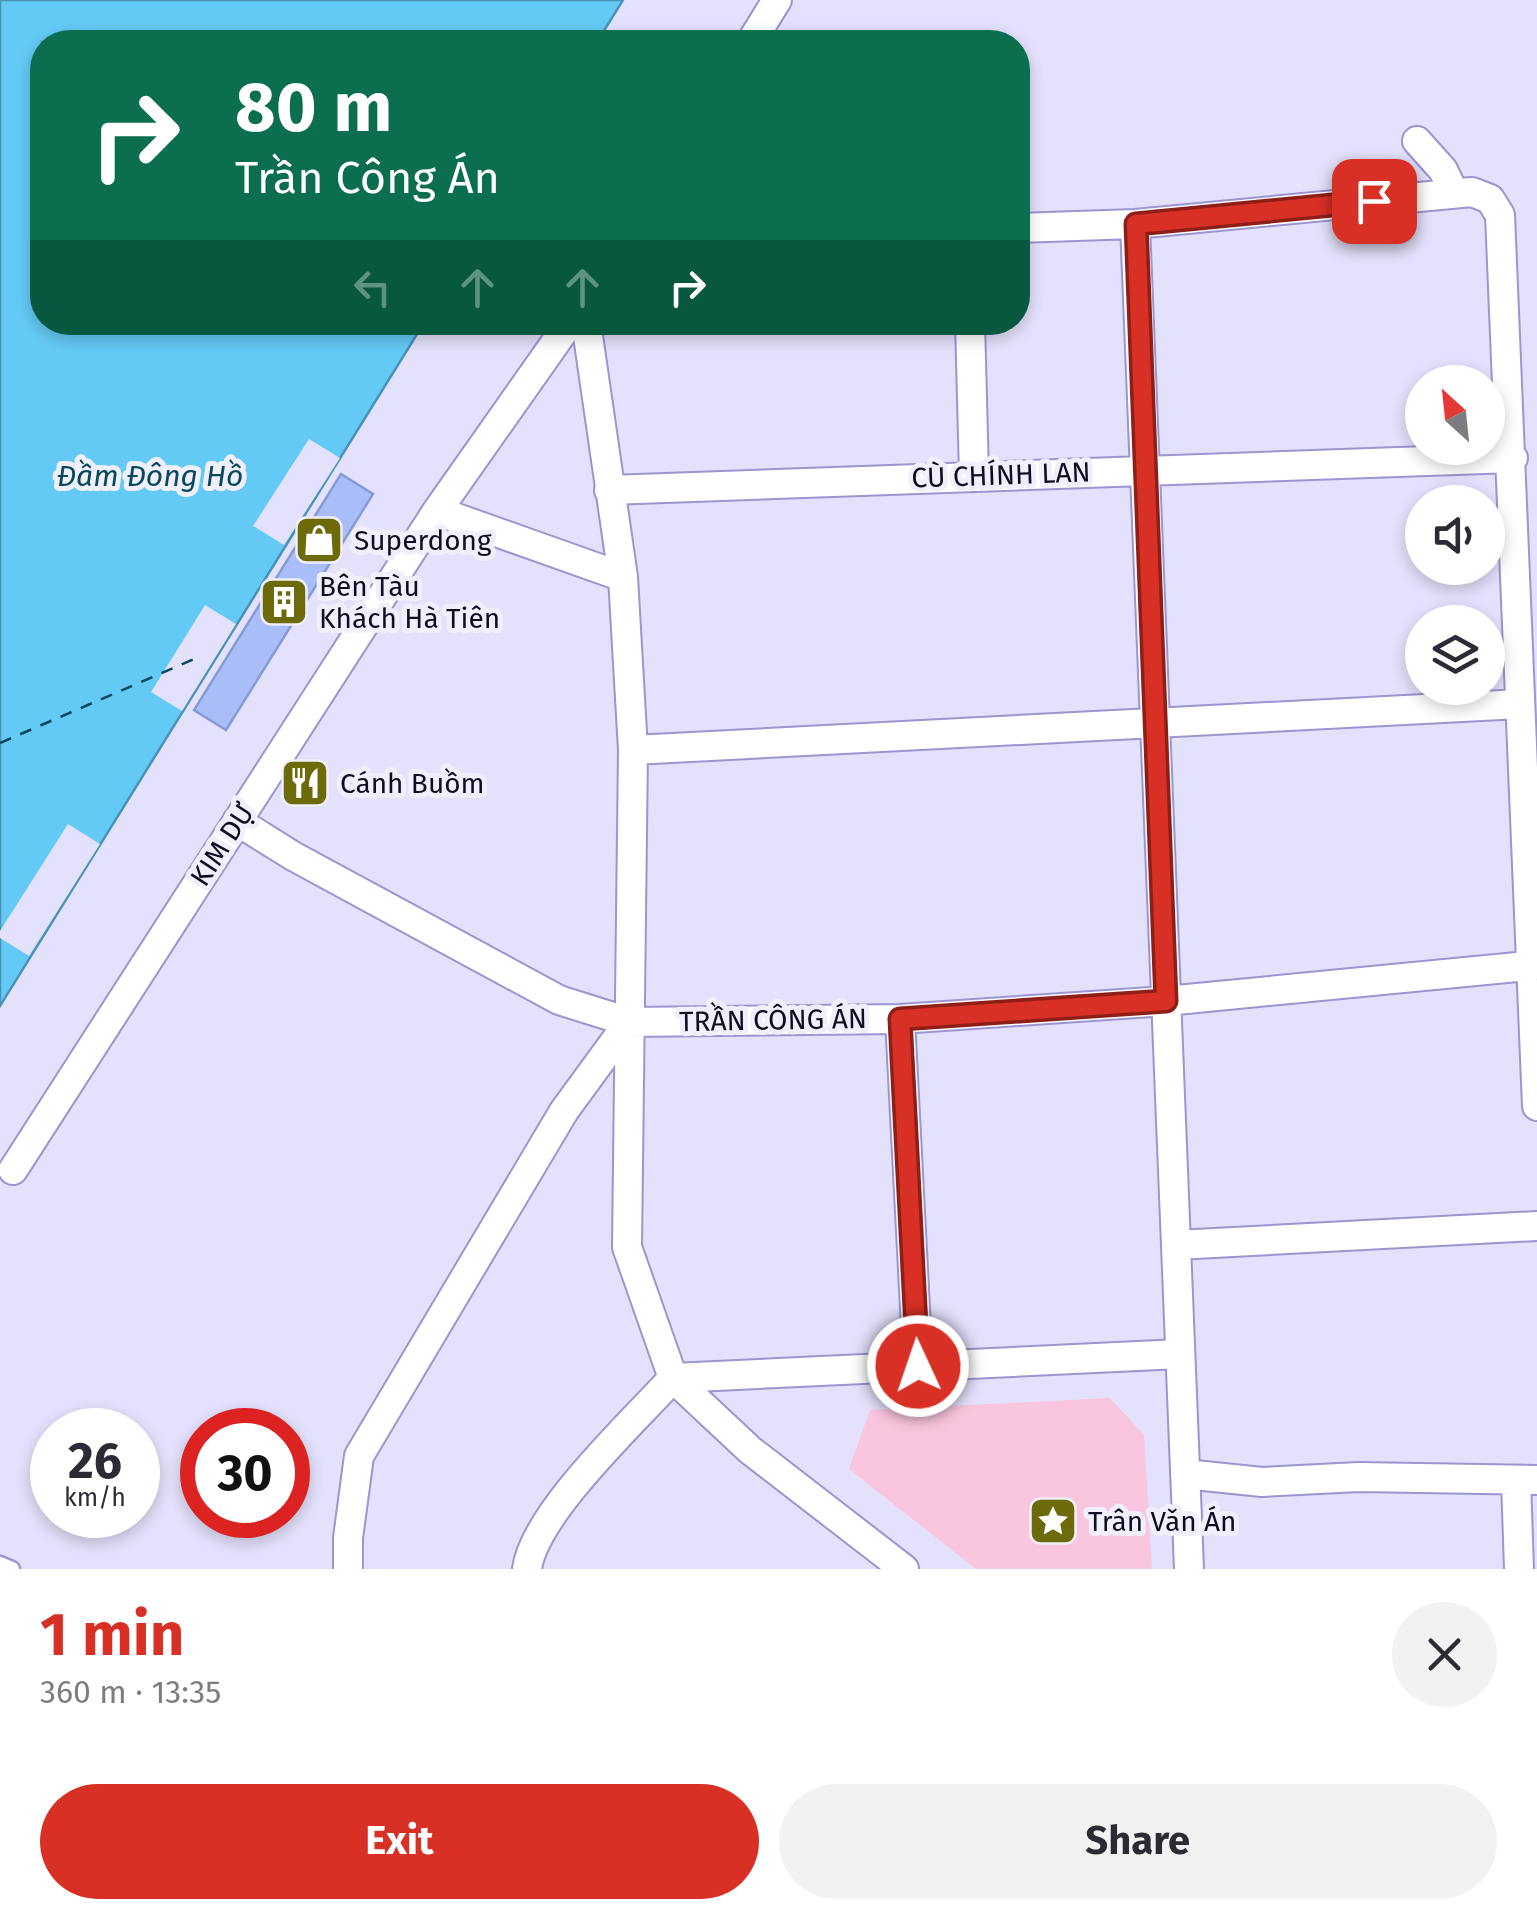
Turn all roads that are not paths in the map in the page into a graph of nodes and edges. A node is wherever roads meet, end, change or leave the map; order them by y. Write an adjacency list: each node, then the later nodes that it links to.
1 (777, 0): 2 (street)
2 (758, 30)
3 (1417, 141): 4 (street)
4 (1454, 193): 5 (street); 10 (street)
5 (1136, 224): 6 (street); 11 (street)
6 (1030, 228)
7 (561, 335): 14 (street, KIM DỰ)
8 (588, 335): 13 (street)
9 (970, 335): 12 (street)
10 (1512, 458): 11 (street, CÙ CHÍNH LAN); 16 (street)
11 (1145, 470): 12 (street, CÙ CHÍNH LAN); 17 (street)
12 (974, 476): 13 (street, CÙ CHÍNH LAN)
13 (610, 490): 15 (street)
14 (437, 511): 15 (street); 19 (street, KIM DỰ)
15 (623, 577): 18 (street)
16 (1520, 704): 17 (street); 20 (street)
17 (1155, 722): 18 (street); 21 (street)
18 (633, 750): 23 (street)
19 (238, 821): 23 (street, TRẦN CÔNG ÁN); 25 (street, KIM DỰ)
20 (1534, 965): 21 (street, TRẦN CÔNG ÁN); 24 (street)
21 (1166, 1001): 22 (street, TRẦN CÔNG ÁN); 27 (street)
22 (900, 1019): 23 (street, TRẦN CÔNG ÁN); 29 (street)
23 (629, 1022): 30 (street); 35 (street)
24 (1537, 1106)
25 (13, 1170)
26 (1537, 1226): 27 (street)
27 (1176, 1246): 28 (street)
28 (1180, 1354): 29 (street); 31 (street)
29 (918, 1366): 30 (street)
30 (674, 1378): 36 (street); 37 (street)
31 (1185, 1474): 32 (street); 38 (street)
32 (1526, 1480): 39 (street)
33 (0, 1564): 34 (lane)
34 (12, 1569)
35 (348, 1569)
36 (527, 1569)
37 (904, 1569)
38 (1189, 1569)
39 (1519, 1569)

